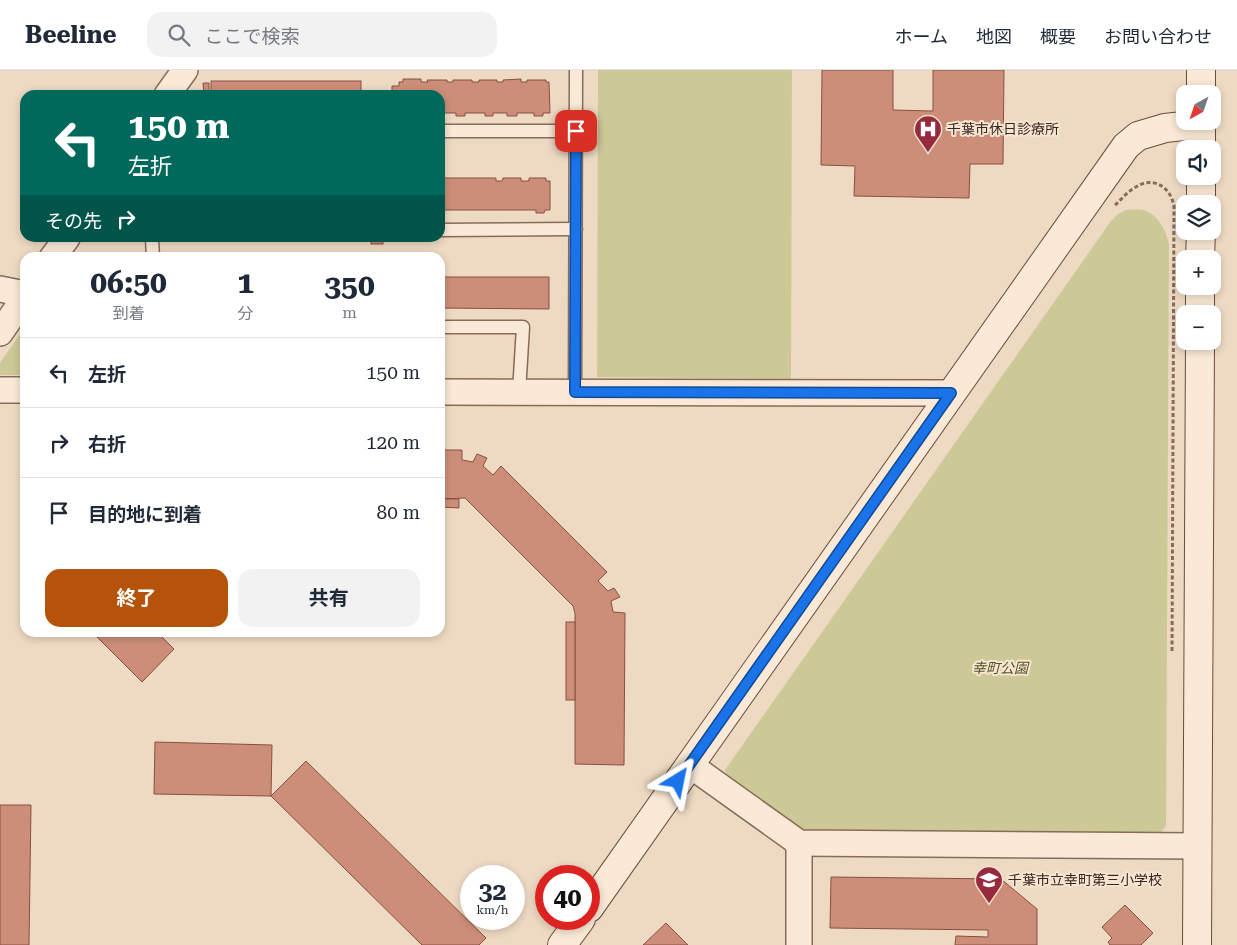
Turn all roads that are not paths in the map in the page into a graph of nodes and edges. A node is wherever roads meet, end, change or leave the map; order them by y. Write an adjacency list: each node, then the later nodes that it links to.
1 (185, 70): 5 (street)
2 (576, 70): 7 (lane)
3 (1201, 70): 4 (street)
4 (1201, 85)
5 (171, 90)
6 (445, 131): 7 (lane)
7 (576, 131): 9 (lane)
8 (1201, 131): 22 (street)
9 (576, 229): 10 (lane); 21 (lane)
10 (445, 230)
11 (0, 289): 12 (street)
12 (20, 295)
13 (20, 303): 15 (street)
14 (445, 327): 20 (lane)
15 (0, 333)
16 (1200, 350): 25 (street)
17 (0, 390): 18 (street)
18 (20, 390)
19 (445, 392): 20 (street)
20 (519, 392): 21 (street)
21 (575, 392): 22 (street)
22 (951, 393): 23 (street)
23 (690, 765): 24 (street); 26 (street)
24 (799, 843): 25 (street); 29 (street)
25 (1198, 846): 30 (street)
26 (600, 892)
27 (573, 930): 28 (street)
28 (562, 945)
29 (799, 945)
30 (1198, 945)

